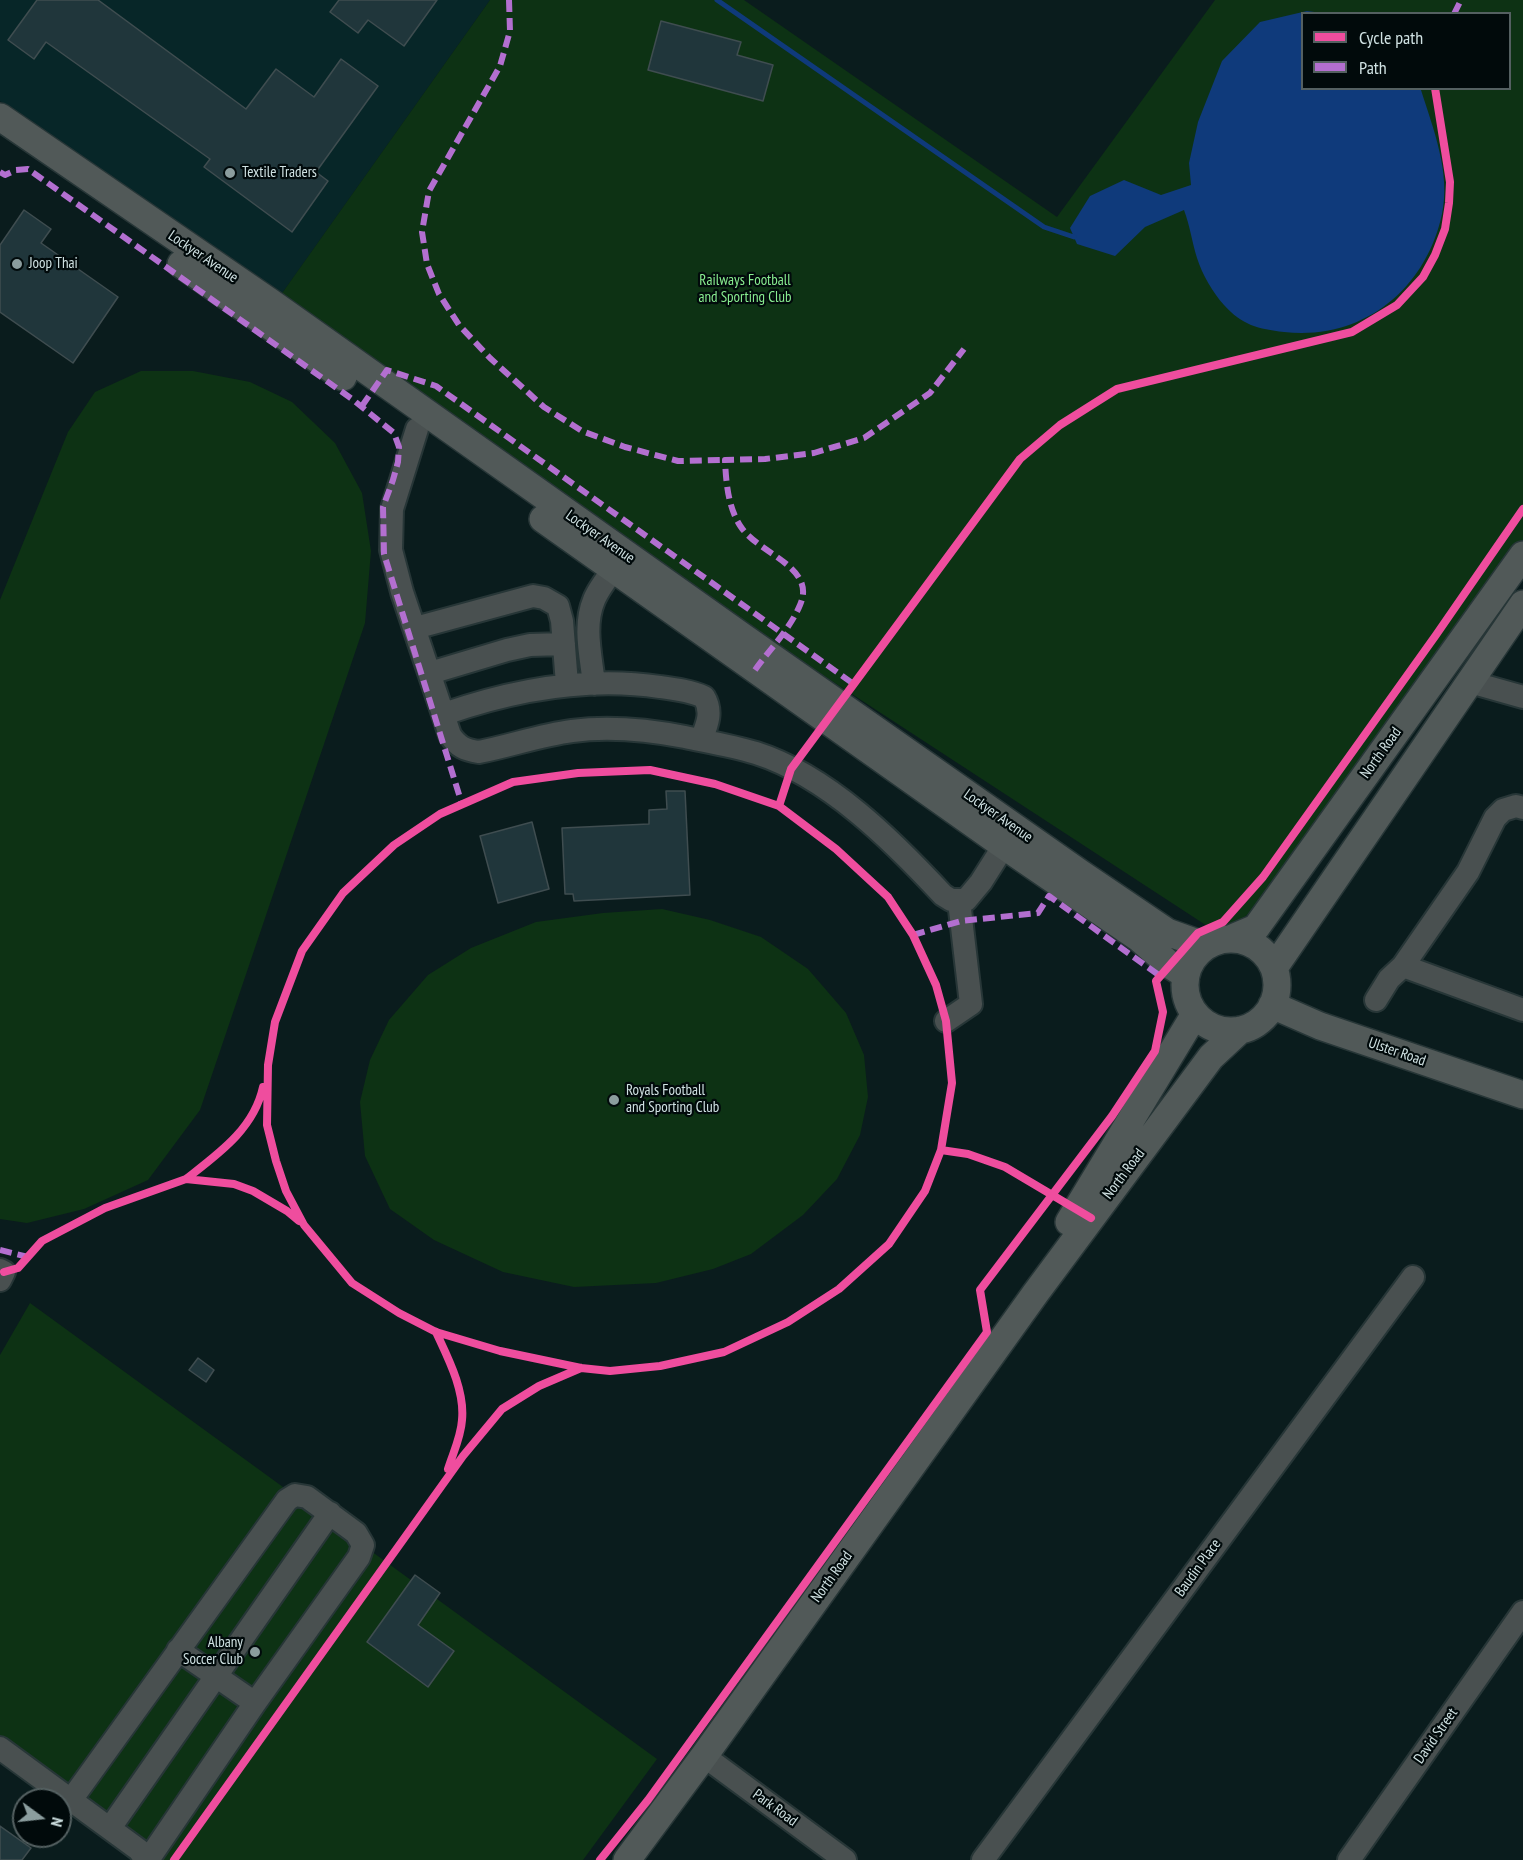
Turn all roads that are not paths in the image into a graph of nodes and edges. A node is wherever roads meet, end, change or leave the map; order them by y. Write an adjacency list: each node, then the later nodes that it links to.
1 (1, 126): 2 (main road, Lockyer Avenue); 4 (main road, Lockyer Avenue)
2 (417, 429): 4 (main road, Lockyer Avenue); 6 (street)
3 (1523, 555): 18 (main road, North Road)
4 (625, 566): 10 (street); 16 (main road, Lockyer Avenue)
5 (1523, 604): 9 (main road)
6 (415, 628): 7 (street); 8 (street)
7 (564, 644): 8 (street); 11 (street)
8 (430, 673): 13 (street)
9 (1470, 682): 12 (street); 20 (main road)
10 (601, 683): 11 (street); 14 (street)
11 (567, 684): 13 (street)
12 (1523, 697)
13 (444, 714): 14 (street)
14 (701, 741): 17 (street)
15 (1523, 808): 19 (street)
16 (1010, 836): 17 (street); 18 (main road, Lockyer Avenue); 21 (main road, Lockyer Avenue)
17 (959, 901): 26 (street)
18 (1218, 942): 20 (main road); 21 (main road)
19 (1403, 966): 22 (street); 24 (street)
20 (1274, 968): 23 (main road)
21 (1186, 975): 25 (main road)
22 (1376, 1000)
23 (1272, 1005): 27 (main road); 28 (main road, Ulster Road)
24 (1523, 1010)
25 (1195, 1014): 27 (main road); 30 (main road, North Road)
26 (946, 1021)
27 (1240, 1030): 30 (main road, North Road)
28 (1523, 1095)
29 (1413, 1277): 45 (street, Baudin Place)
30 (1035, 1294): 37 (main road, North Road)
31 (330, 1513): 33 (street); 34 (street); 35 (street)
32 (1523, 1612): 46 (street, David Street)
33 (178, 1650): 34 (street); 39 (street)
34 (216, 1676): 35 (street); 41 (street)
35 (255, 1704): 42 (street)
36 (0, 1748): 38 (street)
37 (704, 1756): 43 (main road, North Road); 44 (street, Park Road)
38 (55, 1788)
39 (72, 1799)
40 (72, 1801): 41 (street)
41 (110, 1828): 42 (street)
42 (147, 1860)
43 (627, 1860)
44 (845, 1860)
45 (983, 1860)
46 (1349, 1860)

